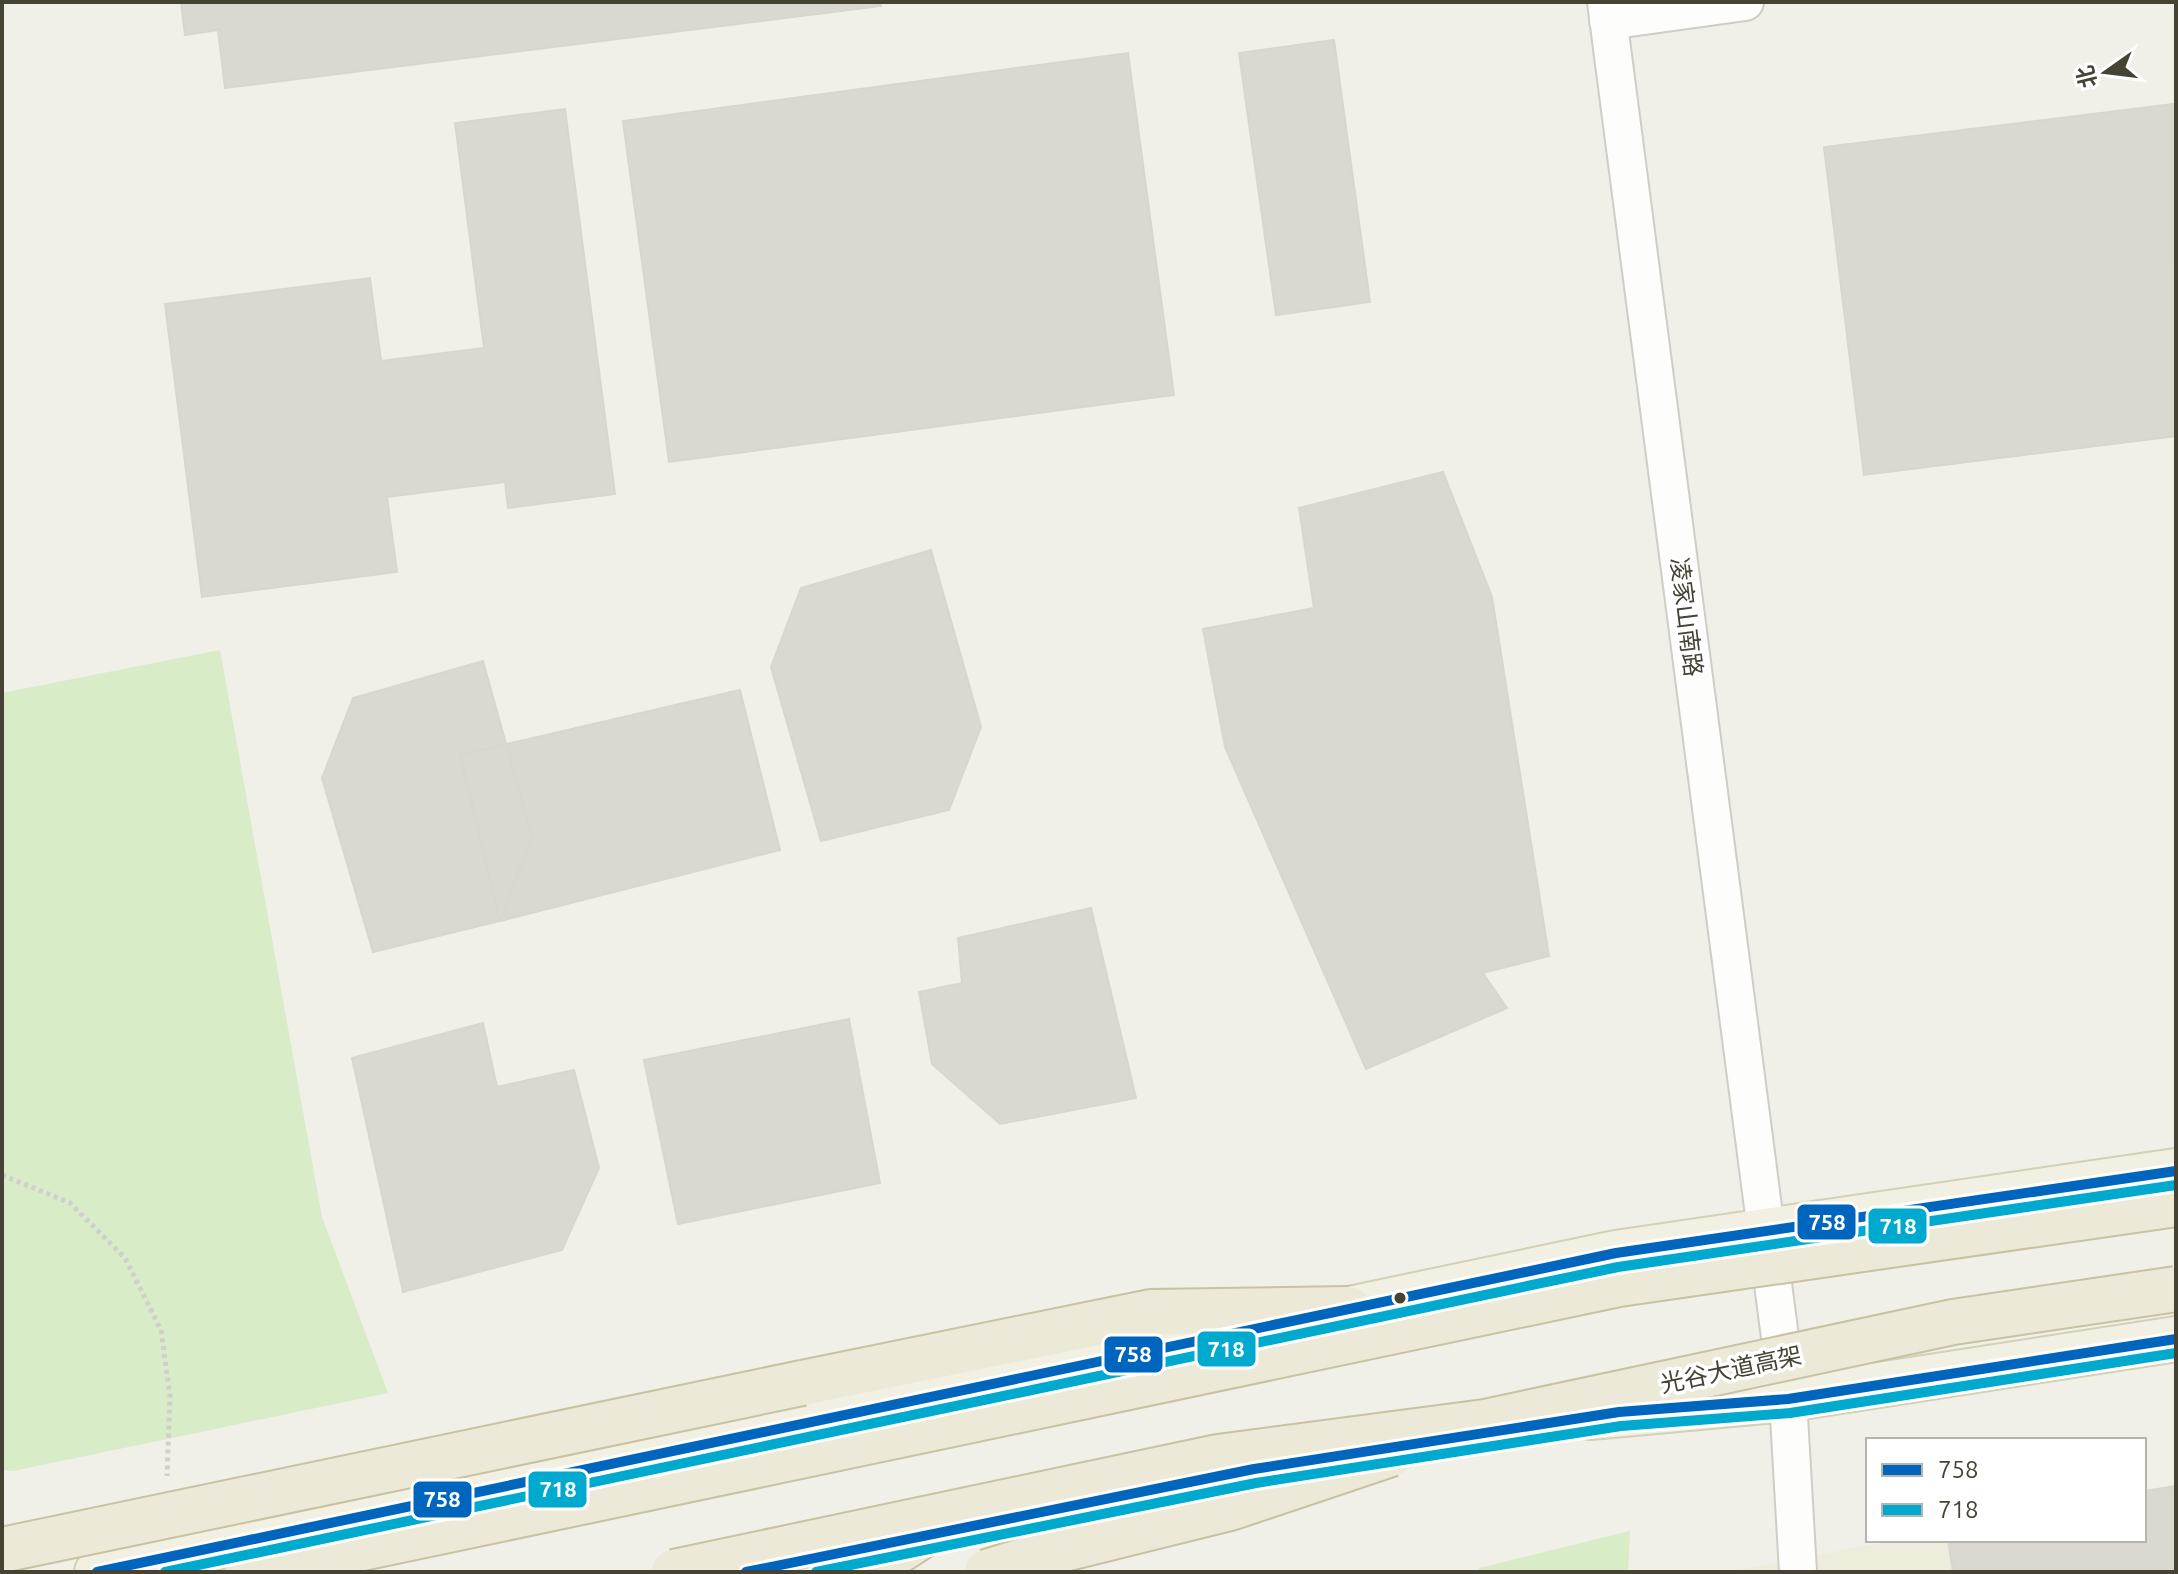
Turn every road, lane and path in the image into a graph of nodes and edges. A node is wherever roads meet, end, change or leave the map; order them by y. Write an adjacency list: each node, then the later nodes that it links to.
1 (1745, 2): 2 (street)
2 (1607, 12): 6 (street, 凌家山南路)
3 (2176, 1171): 6 (main road)
4 (2, 1174): 12 (path)
5 (2176, 1204): 16 (highway, bridge)
6 (1767, 1232): 8 (main road); 10 (street, 凌家山南路)
7 (2176, 1289): 11 (highway, 光谷大道高架, bridge)
8 (1349, 1309): 14 (highway, bridge); 15 (main road)
9 (2176, 1339): 10 (main road)
10 (1788, 1399): 13 (main road); 21 (street, 凌家山南路)
11 (1485, 1422): 17 (highway, 光谷大道高架, bridge); 20 (highway, bridge)
12 (164, 1488)
13 (926, 1533): 18 (main road); 19 (highway)
14 (2, 1550)
15 (97, 1572)
16 (248, 1572)
17 (674, 1572)
18 (746, 1572)
19 (866, 1572)
20 (987, 1572)
21 (1798, 1572)

